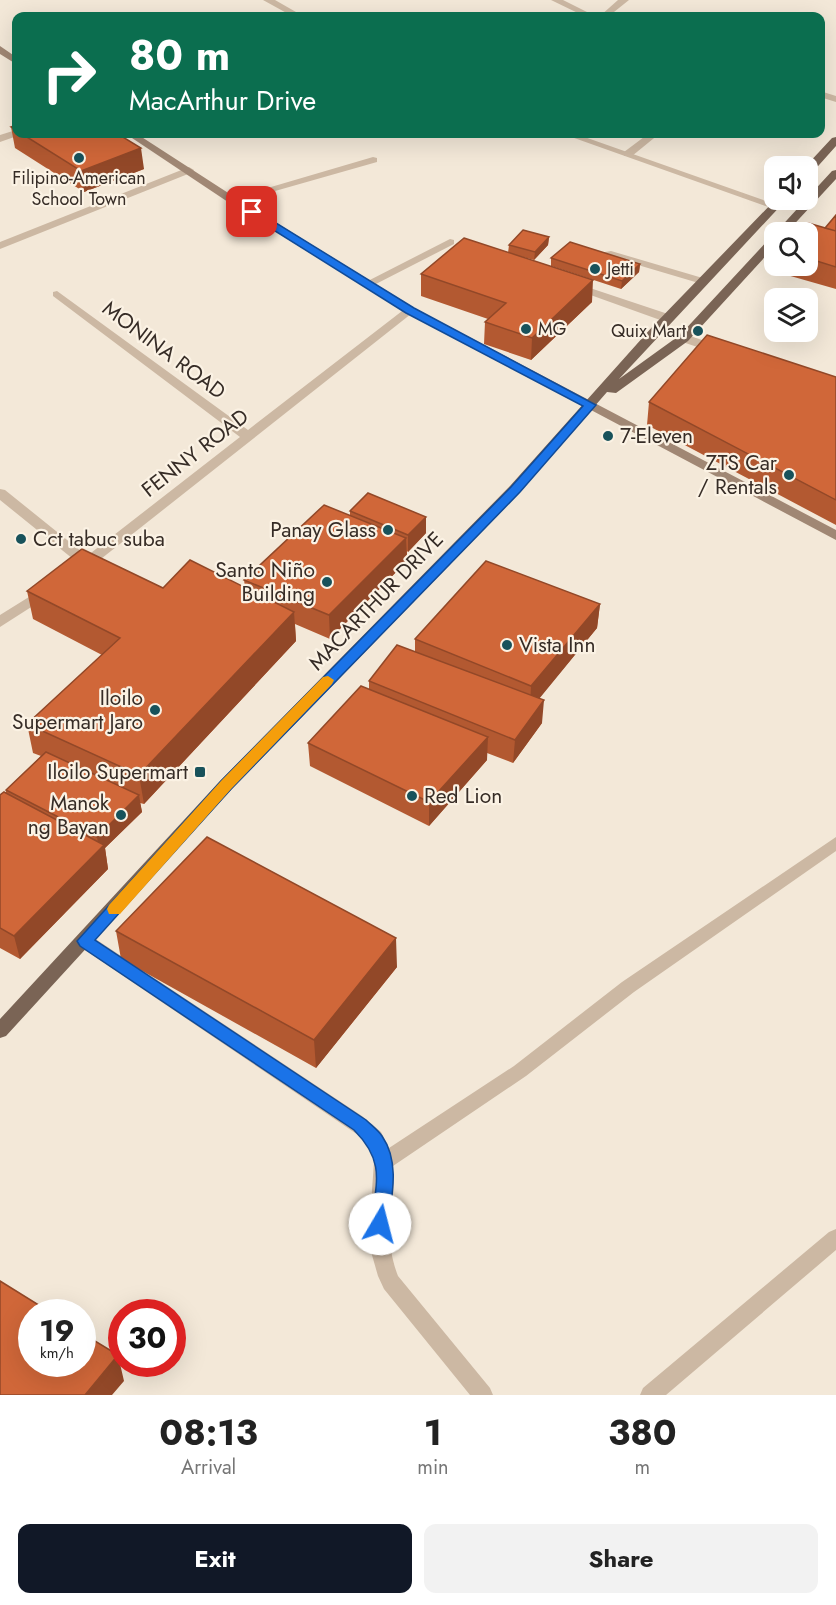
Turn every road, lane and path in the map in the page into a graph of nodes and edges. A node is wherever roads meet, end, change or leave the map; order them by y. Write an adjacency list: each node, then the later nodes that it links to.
1 (268, 0): 4 (street)
2 (556, 0): 5 (street)
3 (624, 0): 6 (street)
4 (290, 12)
5 (582, 12)
6 (609, 12)
7 (137, 138): 14 (street)
8 (580, 138): 11 (street)
9 (649, 138): 11 (street)
10 (836, 140): 13 (main road)
11 (628, 154): 16 (street)
12 (373, 160): 17 (street)
13 (818, 160)
14 (189, 170): 17 (street); 21 (street)
15 (836, 172): 19 (main road)
16 (764, 198)
17 (232, 200): 24 (street)
18 (771, 210): 23 (main road, MACARTHUR DRIVE)
19 (790, 222)
20 (450, 242): 24 (street)
21 (0, 246)
22 (764, 251): 29 (main road)
23 (702, 281): 27 (main road, MACARTHUR DRIVE); 27 (street)
24 (368, 284): 26 (street)
25 (57, 294): 32 (street, MONINA ROAD)
26 (410, 310): 31 (street); 32 (street, FENNY ROAD)
27 (667, 318): 28 (main road, MACARTHUR DRIVE)
28 (657, 329): 29 (street); 31 (main road, MACARTHUR DRIVE)
29 (684, 338): 30 (street); 31 (main road)
30 (727, 352)
31 (590, 405): 34 (street); 38 (main road, MACARTHUR DRIVE)
32 (247, 436): 35 (street, FENNY ROAD)
33 (0, 494): 35 (street)
34 (836, 536)
35 (87, 563): 36 (street, FENNY ROAD)
36 (0, 622)
37 (836, 843): 40 (street)
38 (85, 941): 39 (main road, MACARTHUR DRIVE); 40 (street)
39 (0, 1031)
40 (384, 1161): 42 (street)
41 (836, 1238): 43 (street)
42 (483, 1395)
43 (650, 1395)

